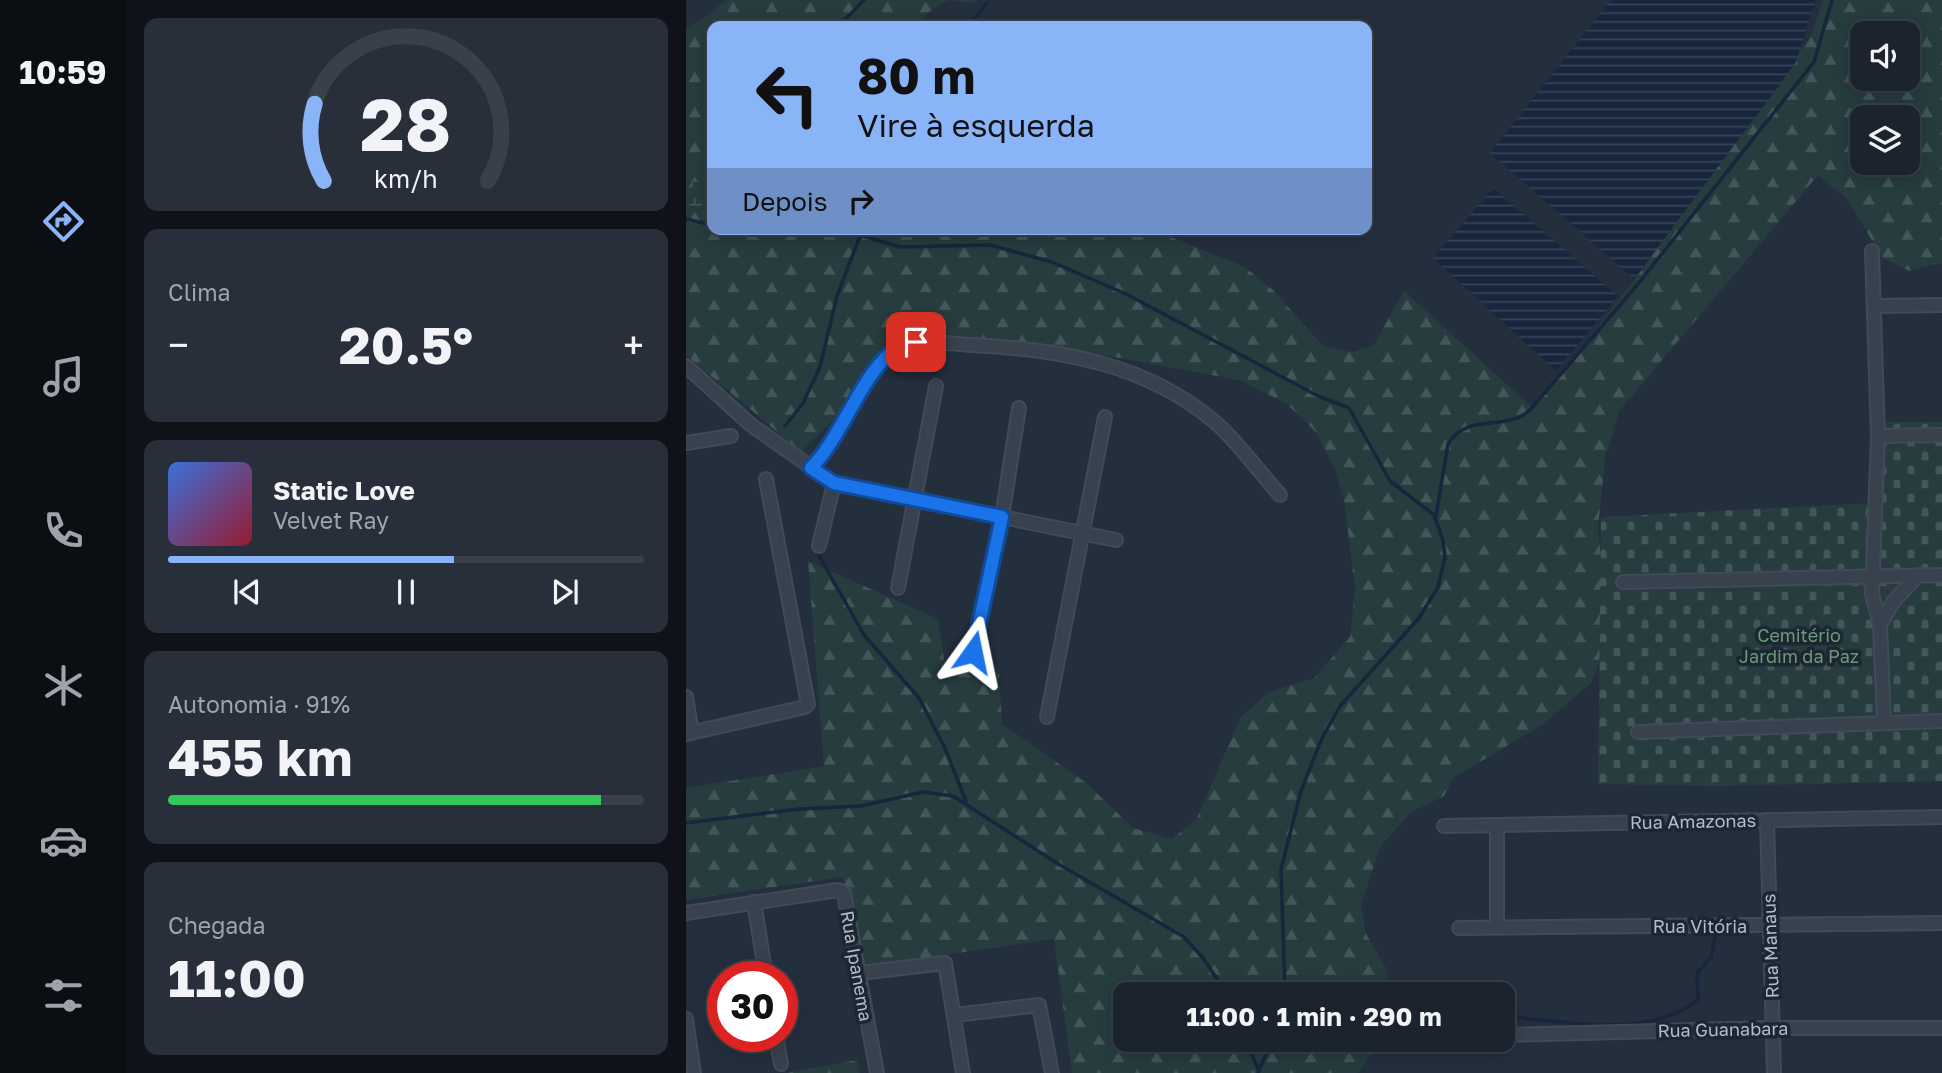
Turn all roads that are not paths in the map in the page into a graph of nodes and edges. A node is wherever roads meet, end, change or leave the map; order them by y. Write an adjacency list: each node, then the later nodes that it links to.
1 (1872, 251): 3 (street)
2 (1942, 305): 3 (street)
3 (1876, 306): 10 (street)
4 (686, 366): 12 (street)
5 (936, 386): 16 (street)
6 (1018, 408): 17 (street)
7 (1105, 417): 18 (street)
8 (1942, 435): 10 (street)
9 (732, 436): 11 (street)
10 (1878, 436): 23 (street)
11 (686, 443)
12 (811, 468): 14 (street); 15 (street)
13 (766, 479): 33 (street)
14 (834, 483): 16 (street); 20 (street)
15 (1279, 495)
16 (915, 502): 17 (street); 25 (street)
17 (1002, 517): 18 (street); 27 (street)
18 (1085, 533): 19 (street); 29 (street)
19 (1116, 540)
20 (820, 546)
21 (1918, 575): 22 (street); 23 (street); 26 (street)
22 (1942, 575)
23 (1874, 576): 24 (street); 26 (street)
24 (1623, 582)
25 (898, 588)
26 (1880, 625): 31 (street)
27 (973, 652)
28 (686, 697): 33 (street)
29 (1047, 717)
30 (1942, 721): 31 (street)
31 (1884, 723): 32 (street)
32 (1638, 732)
33 (689, 733)
34 (1942, 817): 35 (street, Rua Amazonas)
35 (1767, 820): 36 (street, Rua Amazonas); 41 (street, Rua Manaus)
36 (1497, 825): 37 (street, Rua Amazonas); 42 (street)
37 (1444, 826)
38 (754, 902): 39 (street, Rua Ipanema); 44 (street); 45 (street, Rua Ipanema)
39 (686, 913)
40 (1942, 923): 41 (street, Rua Vitória)
41 (1770, 926): 42 (street, Rua Vitória); 48 (street, Rua Manaus)
42 (1497, 927): 43 (street, Rua Vitória)
43 (1459, 928)
44 (764, 961)
45 (859, 973): 46 (street); 54 (street, Rua Ipanema)
46 (954, 1015): 55 (street); 56 (street)
47 (686, 1019): 53 (street)
48 (1773, 1028): 49 (street, Rua Guanabara); 50 (street, Rua Guanabara); 57 (street, Rua Manaus)
49 (1942, 1028)
50 (1515, 1035)
51 (779, 1052): 52 (street)
52 (781, 1064)
53 (694, 1073)
54 (877, 1073)
55 (963, 1073)
56 (1052, 1073)
57 (1774, 1073)

